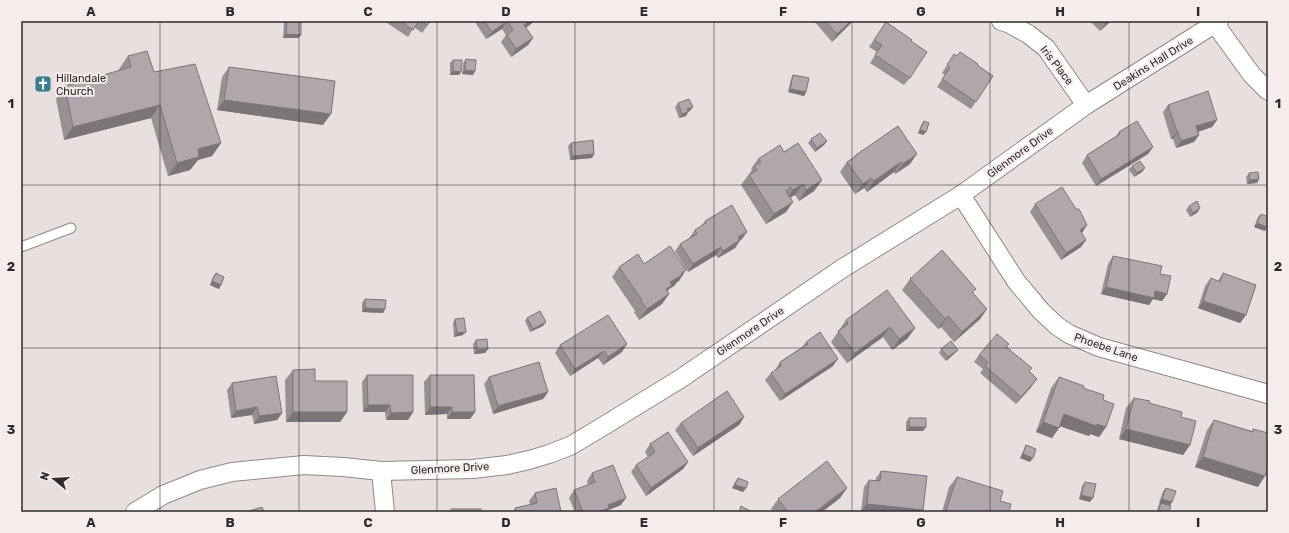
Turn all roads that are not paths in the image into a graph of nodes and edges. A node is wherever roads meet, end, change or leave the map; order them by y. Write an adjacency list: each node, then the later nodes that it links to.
1 (1001, 21): 4 (street, Iris Place)
2 (1217, 23): 3 (street); 4 (street, Deakins Hall Drive)
3 (1268, 91)
4 (1086, 105): 5 (street, Glenmore Drive)
5 (961, 194): 8 (street, Phoebe Lane); 9 (street, Glenmore Drive)
6 (71, 228): 7 (lane)
7 (21, 247)
8 (1268, 394)
9 (380, 471): 10 (street, Glenmore Drive); 11 (street)
10 (135, 512)
11 (385, 512)

